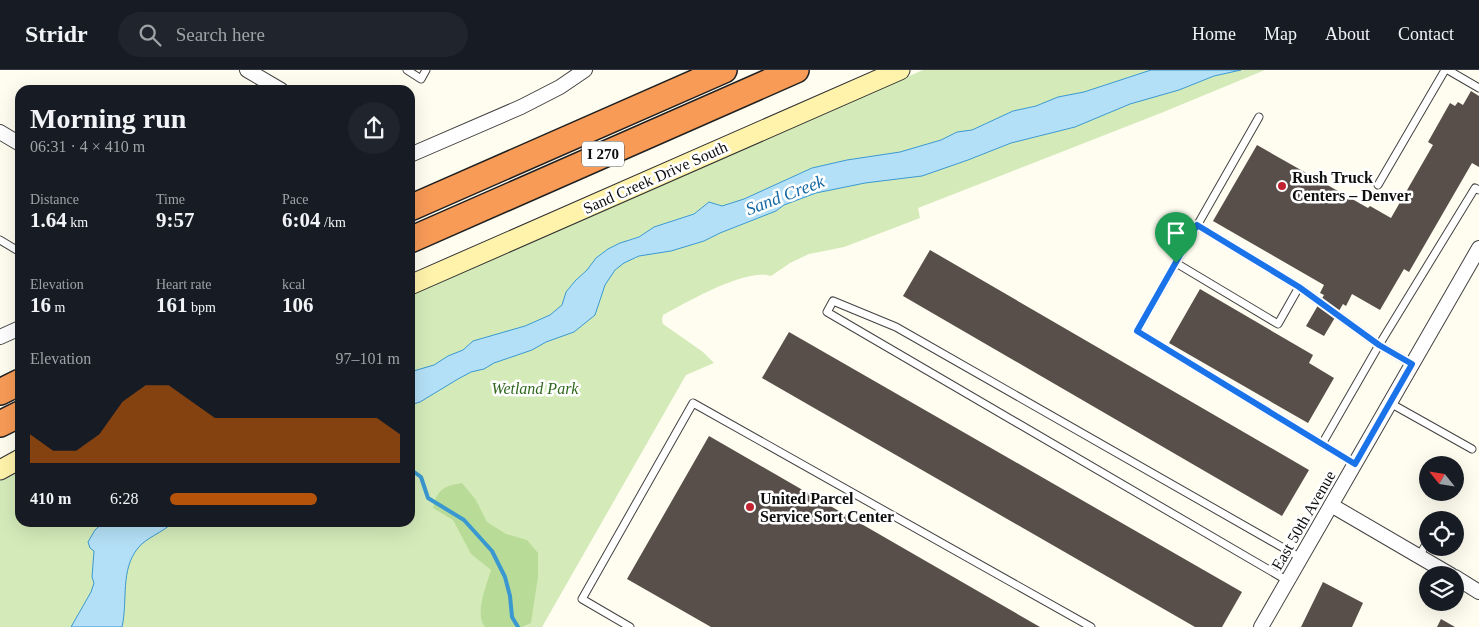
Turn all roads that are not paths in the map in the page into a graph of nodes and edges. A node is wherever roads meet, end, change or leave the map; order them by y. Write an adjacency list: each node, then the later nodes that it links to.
1 (247, 70): 10 (street)
2 (406, 70): 3 (lane)
3 (426, 70)
4 (585, 70): 15 (street)
5 (724, 70): 18 (highway, I 270)
6 (796, 70): 20 (highway, I 270)
7 (900, 70): 25 (main road, Sand Creek Drive South)
8 (1444, 70): 16 (lane)
9 (1448, 70): 11 (lane)
10 (272, 85)
11 (1479, 88)
12 (1259, 117): 19 (lane)
13 (0, 132): 14 (street)
14 (15, 141)
15 (415, 153)
16 (1378, 185)
17 (1479, 190): 29 (lane)
18 (415, 206)
19 (1197, 225): 24 (lane); 26 (lane)
20 (415, 238)
21 (0, 240): 22 (lane)
22 (15, 249)
23 (1477, 255): 30 (street, East 50th Avenue)
24 (1176, 263): 26 (lane); 36 (lane)
25 (415, 283)
26 (1299, 287): 29 (lane)
27 (15, 330): 28 (street)
28 (0, 337)
29 (1379, 345): 30 (lane); 36 (lane)
30 (1412, 364): 33 (street, East 50th Avenue)
31 (15, 384): 32 (highway)
32 (0, 392)
33 (1390, 403): 37 (lane); 39 (street, East 50th Avenue)
34 (15, 416): 35 (highway)
35 (0, 424)
36 (1322, 444): 39 (lane)
37 (1472, 449)
38 (15, 462): 40 (main road)
39 (1355, 464): 41 (street, East 50th Avenue)
40 (0, 470)
41 (1331, 505): 42 (street); 43 (street, East 50th Avenue)
42 (1418, 556): 44 (street)
43 (1301, 558): 45 (street, East 50th Avenue); 45 (lane)
44 (1435, 566)
45 (1288, 581): 50 (street, East 50th Avenue)
46 (1464, 583): 47 (street)
47 (1479, 592)
48 (630, 627): 49 (lane)
49 (1091, 627)
50 (1261, 627)

